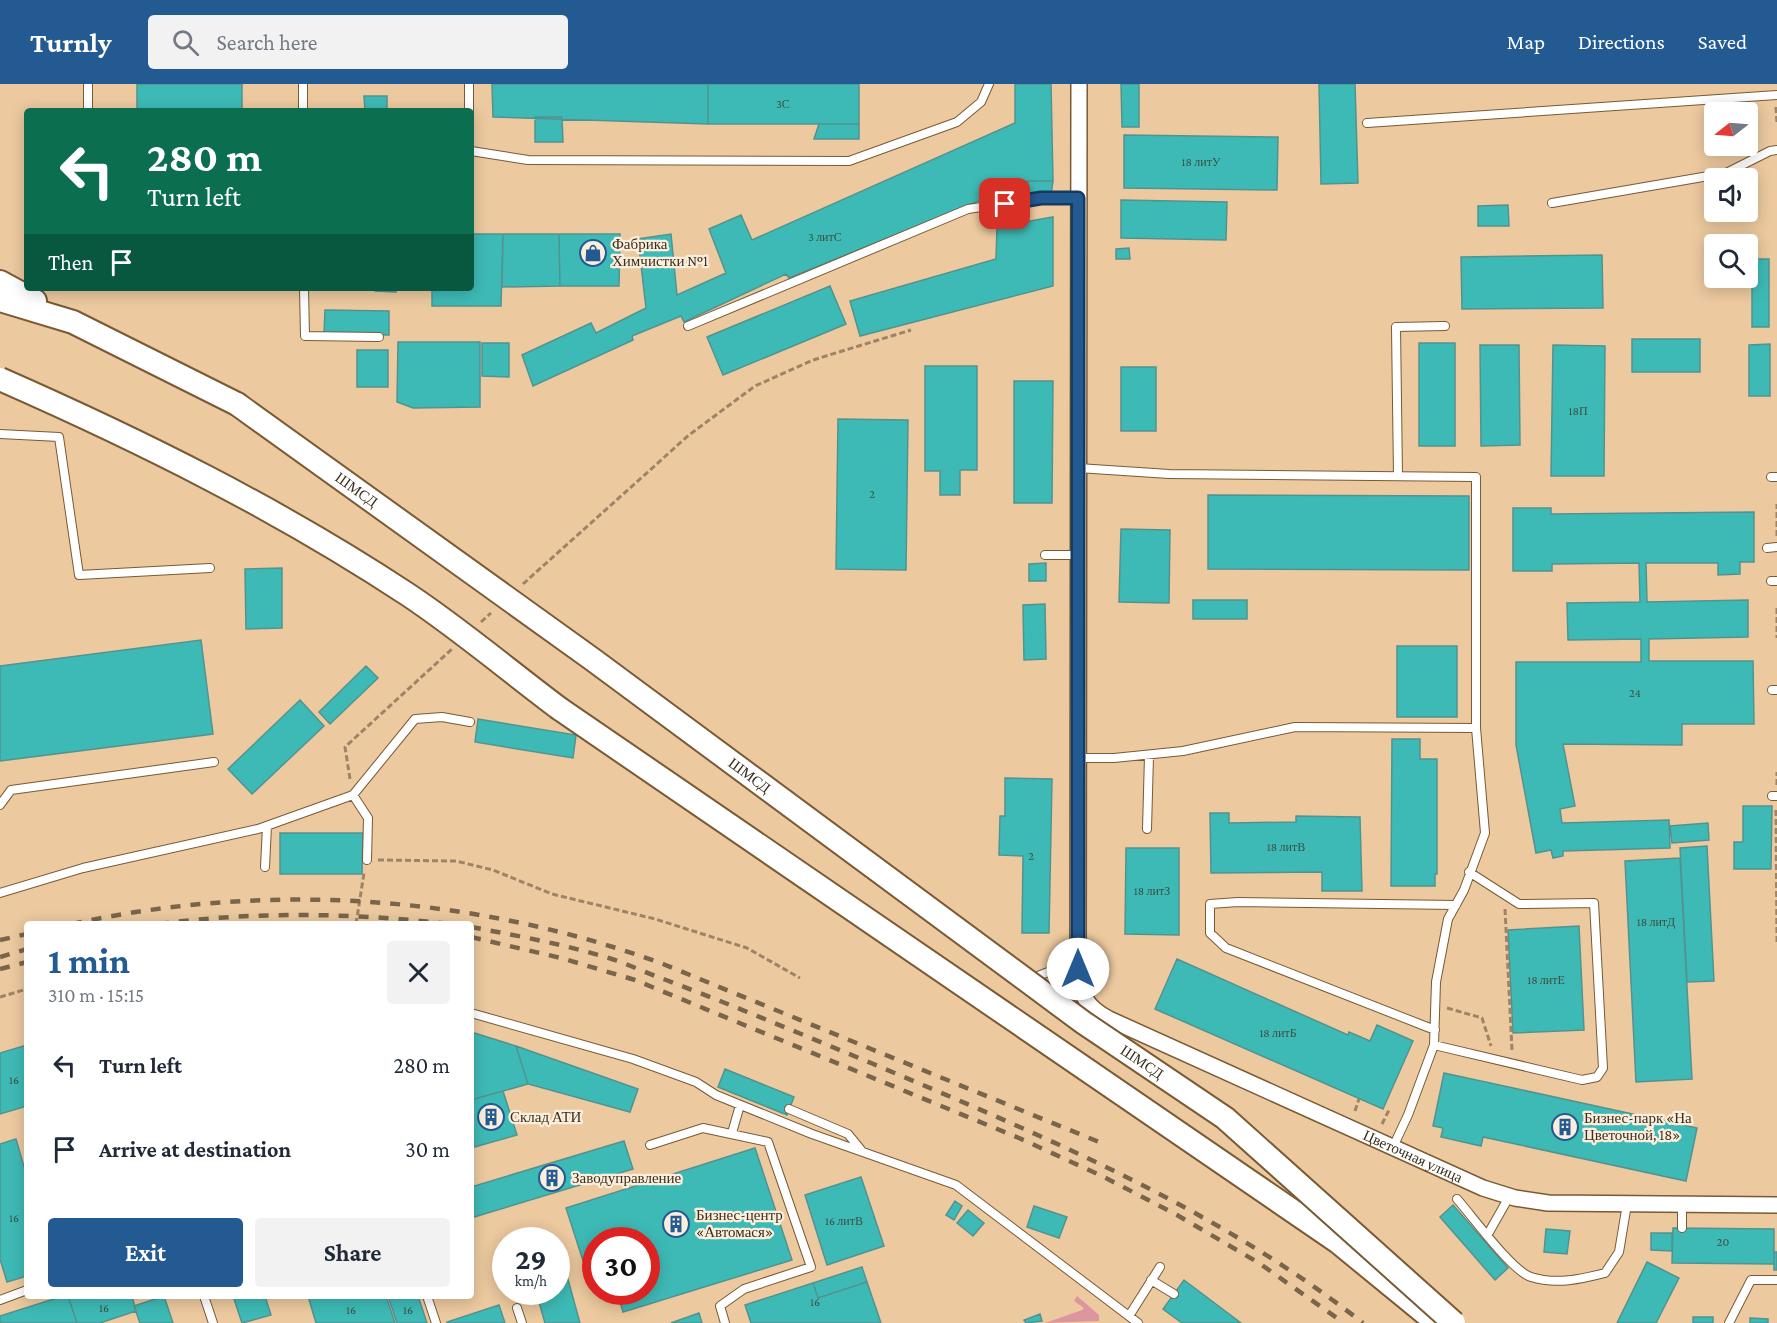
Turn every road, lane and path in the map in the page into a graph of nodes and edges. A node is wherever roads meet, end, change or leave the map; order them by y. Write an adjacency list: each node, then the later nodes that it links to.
1 (88, 84): 7 (lane)
2 (303, 84): 8 (lane)
3 (469, 84): 9 (lane)
4 (989, 84): 12 (lane)
5 (1079, 84): 13 (street)
6 (1777, 95): 10 (lane)
7 (88, 108)
8 (303, 108)
9 (469, 108)
10 (1367, 123)
11 (1777, 150): 14 (lane)
12 (474, 151)
13 (1078, 198): 19 (lane); 25 (street)
14 (1552, 203)
15 (0, 282): 18 (main road)
16 (304, 291): 22 (lane)
17 (0, 300): 18 (main road, ШМСД)
18 (73, 322): 103 (main road, ШМСД, bridge)
19 (688, 326)
20 (1445, 326): 26 (lane)
21 (911, 330): 34 (path)
22 (379, 337)
23 (0, 380): 102 (main road, bridge)
24 (0, 434): 33 (lane)
25 (1077, 468): 26 (lane); 32 (street)
26 (1398, 476): 41 (lane)
27 (1777, 504): 28 (path)
28 (1777, 540)
29 (1777, 547): 30 (lane)
30 (1767, 548)
31 (1045, 555): 32 (lane)
32 (1077, 555): 43 (street)
33 (210, 568)
34 (516, 590)
35 (499, 606): 37 (path)
36 (1777, 608): 38 (path)
37 (472, 630)
38 (1777, 638)
39 (456, 645): 45 (path)
40 (470, 722): 45 (lane)
41 (1476, 728): 42 (lane); 52 (lane)
42 (1149, 756): 43 (lane); 49 (lane)
43 (1078, 758): 59 (street)
44 (214, 762): 47 (lane)
45 (353, 795): 48 (lane); 50 (lane)
46 (1775, 796): 58 (path)
47 (0, 806)
48 (267, 826): 51 (lane); 54 (lane)
49 (1147, 829)
50 (367, 860): 61 (path)
51 (266, 867)
52 (1469, 872): 55 (lane); 56 (lane)
53 (361, 886): 57 (path)
54 (0, 893)
55 (1505, 895): 69 (path); 69 (lane)
56 (1456, 905): 64 (lane); 66 (lane)
57 (356, 921)
58 (1777, 942)
59 (1078, 969): 60 (lane); 78 (street, Цветочная улица)
60 (1038, 976)
61 (800, 978)
62 (24, 990): 63 (path)
63 (0, 997)
64 (1436, 1004): 66 (lane); 68 (path)
65 (474, 1014): 71 (lane)
66 (1435, 1030): 67 (lane)
67 (1434, 1045): 68 (lane); 78 (lane)
68 (1495, 1059): 69 (lane)
69 (1512, 1063)
70 (1359, 1099): 74 (path)
71 (740, 1105): 76 (lane); 79 (lane)
72 (789, 1109): 79 (lane)
73 (1389, 1110): 75 (path)
74 (1354, 1112)
75 (1382, 1124)
76 (732, 1133): 77 (lane); 100 (lane)
77 (650, 1145)
78 (1393, 1147): 80 (street, Цветочная улица)
79 (862, 1151): 96 (lane)
80 (1509, 1197): 82 (street, Цветочная улица); 86 (lane)
81 (1457, 1199): 86 (lane)
82 (1627, 1203): 83 (street, Цветочная улица); 86 (lane)
83 (1682, 1204): 84 (street, Цветочная улица); 85 (lane)
84 (1777, 1205)
85 (1682, 1228)
86 (1488, 1234)
87 (1160, 1267): 88 (lane)
88 (1151, 1280): 91 (lane); 96 (lane)
89 (1777, 1280): 104 (lane)
90 (24, 1291): 94 (lane)
91 (1174, 1294)
92 (205, 1299): 97 (lane)
93 (428, 1299): 98 (lane)
94 (0, 1300)
95 (517, 1308): 99 (lane)
96 (1129, 1316): 101 (lane)
97 (213, 1323)
98 (436, 1323)
99 (522, 1323)
100 (725, 1323)
101 (1138, 1323)
102 (1437, 1323)
103 (1454, 1323)
104 (1729, 1323)

